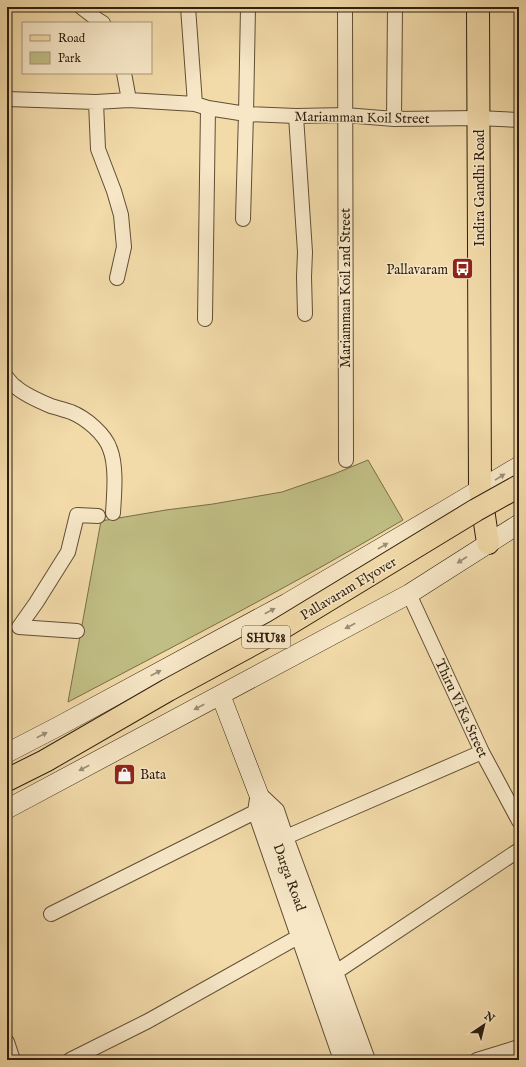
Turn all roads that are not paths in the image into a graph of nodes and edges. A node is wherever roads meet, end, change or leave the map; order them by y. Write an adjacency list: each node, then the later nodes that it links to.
1 (81, 7): 7 (street)
2 (188, 7): 12 (street)
3 (248, 7): 13 (street)
4 (345, 7): 14 (street, Mariamman Koil 2nd Street)
5 (395, 7): 17 (street)
6 (478, 7): 16 (main road, Indira Gandhi Road)
7 (101, 22)
8 (124, 74): 10 (street)
9 (7, 99): 11 (street, Mariamman Koil Street)
10 (130, 100): 11 (street, Mariamman Koil Street); 12 (street, Mariamman Koil Street)
11 (96, 102): 20 (street)
12 (201, 106): 13 (street, Mariamman Koil Street); 22 (street)
13 (246, 114): 15 (street, Mariamman Koil Street); 19 (street)
14 (345, 115): 15 (street, Mariamman Koil Street); 17 (street, Mariamman Koil Street); 24 (street, Mariamman Koil 2nd Street)
15 (296, 116): 21 (street)
16 (478, 118): 17 (street, Mariamman Koil Street); 18 (street, Mariamman Koil Street); 27 (main road, Indira Gandhi Road)
17 (394, 119)
18 (519, 120)
19 (243, 219)
20 (117, 278)
21 (305, 314)
22 (205, 319)
23 (7, 378): 29 (street)
24 (346, 460)
25 (519, 466): 27 (street, one-way to 25)
26 (519, 486): 38 (main road, Pallavaram Flyover / SHU88, bridge)
27 (480, 489): 32 (main road, Indira Gandhi Road); 37 (street, one-way to 27)
28 (519, 499): 39 (main road, Pallavaram Flyover / SHU88)
29 (113, 514)
30 (98, 516): 34 (street)
31 (519, 524): 32 (street)
32 (488, 544): 33 (street, one-way to 33)
33 (409, 594): 35 (street, one-way to 35); 36 (street, Thiru Vi Ka Street)
34 (77, 631)
35 (221, 696): 40 (street, Darga Road); 41 (street, one-way to 41)
36 (482, 752): 43 (street, Thiru Vi Ka Street); 44 (street)
37 (7, 753)
38 (7, 780)
39 (7, 792)
40 (258, 792): 42 (street); 44 (street); 54 (street, Darga Road)
41 (7, 810)
42 (255, 812): 46 (street); 47 (street)
43 (519, 821)
44 (286, 837): 48 (street)
45 (519, 850): 48 (street)
46 (51, 914)
47 (298, 938): 52 (street); 53 (street)
48 (336, 972): 55 (street)
49 (7, 1042): 51 (street)
50 (519, 1047): 56 (street)
51 (13, 1060)
52 (70, 1060)
53 (341, 1060)
54 (354, 1060)
55 (368, 1060)
56 (478, 1060)

